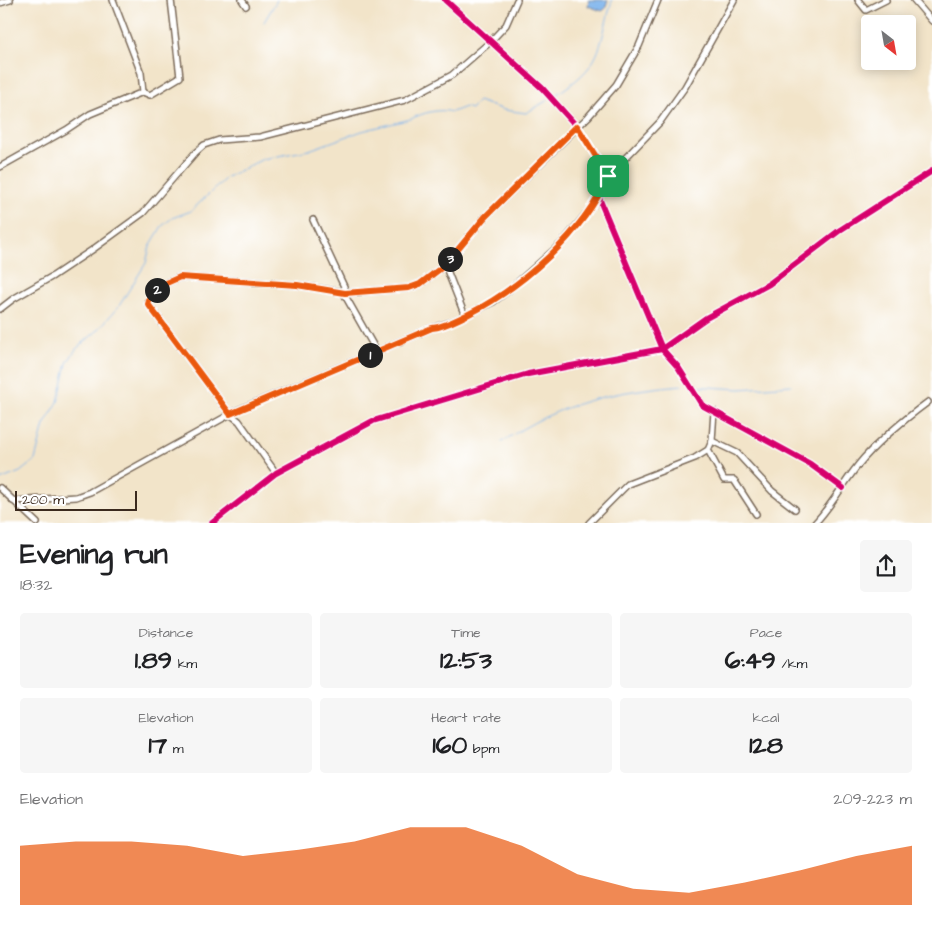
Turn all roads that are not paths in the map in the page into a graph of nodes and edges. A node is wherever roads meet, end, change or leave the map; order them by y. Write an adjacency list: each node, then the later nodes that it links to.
1 (10, 0): 12 (street)
2 (113, 0): 16 (street)
3 (171, 0): 16 (street)
4 (242, 0): 13 (street)
5 (445, 0): 15 (street)
6 (517, 0): 15 (street)
7 (658, 0): 17 (street)
8 (734, 0): 20 (street)
9 (858, 0): 10 (street)
10 (886, 0)
11 (914, 0): 14 (street)
12 (0, 3)
13 (246, 6)
14 (932, 21)
15 (490, 42): 17 (street); 25 (street)
16 (143, 92): 18 (street)
17 (577, 126): 20 (street); 23 (street)
18 (0, 167)
19 (932, 171): 27 (street)
20 (608, 176): 21 (street)
21 (599, 198): 26 (street); 27 (street)
22 (313, 220): 24 (street)
23 (445, 265): 24 (street); 26 (street)
24 (346, 293): 28 (street); 31 (street)
25 (0, 309)
26 (465, 316): 28 (street)
27 (662, 349): 30 (street); 34 (street)
28 (377, 352): 31 (street)
29 (928, 402): 36 (street)
30 (714, 411): 32 (street); 36 (street)
31 (230, 414): 34 (street); 37 (street)
32 (712, 441): 33 (street); 38 (street)
33 (708, 450): 39 (street); 42 (street)
34 (276, 473): 41 (street)
35 (0, 488): 37 (street)
36 (843, 488): 43 (street)
37 (13, 501): 40 (street)
38 (794, 509)
39 (756, 514)
40 (38, 523)
41 (212, 523)
42 (589, 523)
43 (816, 523)

